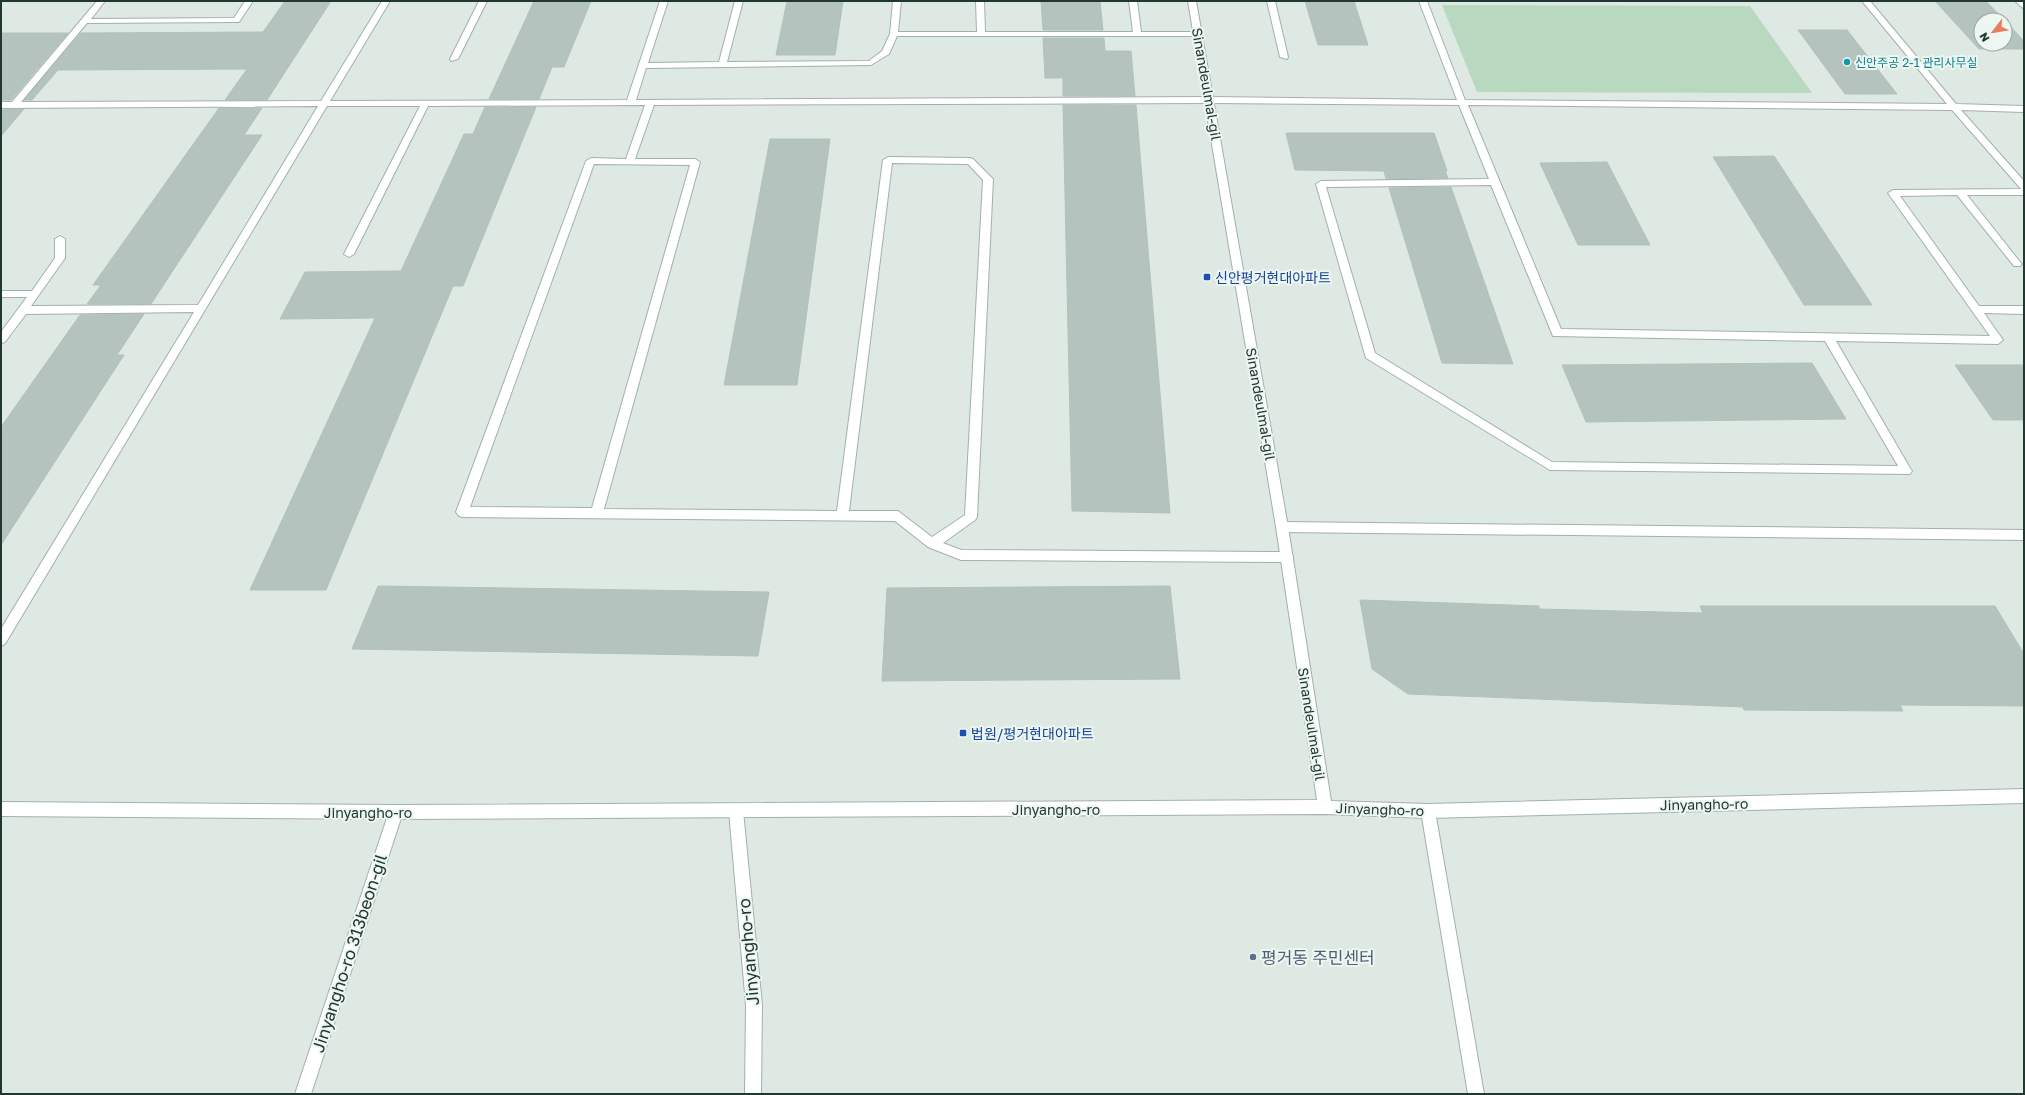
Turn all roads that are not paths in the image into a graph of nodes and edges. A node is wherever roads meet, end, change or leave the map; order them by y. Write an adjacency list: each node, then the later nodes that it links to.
1 (101, 1): 16 (street)
2 (249, 1): 16 (street)
3 (386, 1): 30 (street)
4 (483, 1): 22 (street)
5 (664, 1): 23 (street)
6 (739, 1): 24 (street)
7 (897, 1): 17 (street)
8 (980, 1): 18 (street)
9 (1133, 1): 19 (street)
10 (1192, 1): 20 (street, Sinandeulmal-gil)
11 (1271, 1): 21 (street)
12 (1424, 1): 29 (street)
13 (1866, 1): 33 (street)
14 (2019, 1): 15 (street)
15 (2024, 6)
16 (85, 20): 32 (street)
17 (894, 34): 18 (street); 24 (street)
18 (981, 34): 19 (street)
19 (1137, 34): 20 (street)
20 (1198, 34): 25 (street, Sinandeulmal-gil)
21 (1284, 57)
22 (454, 60)
23 (642, 66): 24 (street); 26 (street)
24 (722, 66)
25 (1209, 100): 27 (street); 29 (street); 53 (street, Sinandeulmal-gil)
26 (631, 101): 27 (street); 28 (street)
27 (650, 101): 35 (street)
28 (426, 102): 30 (street); 41 (street)
29 (1462, 102): 33 (street); 36 (street)
30 (324, 103): 32 (street); 45 (street)
31 (1, 105): 32 (street)
32 (14, 105)
33 (1954, 107): 34 (street); 37 (street)
34 (2024, 109)
35 (630, 161): 51 (street); 51 (street)
36 (1496, 182): 49 (street); 49 (street)
37 (2024, 187)
38 (1959, 192): 39 (street); 42 (street); 47 (street)
39 (2024, 192)
40 (60, 239): 44 (street)
41 (349, 254)
42 (2017, 264)
43 (1, 294): 44 (street)
44 (35, 294): 46 (street)
45 (201, 308): 46 (street); 57 (street)
46 (23, 310): 50 (street)
47 (1976, 310): 48 (street); 49 (street)
48 (2024, 310)
49 (1828, 337)
50 (1, 339)
51 (597, 513): 52 (street)
52 (842, 516): 55 (street); 55 (street)
53 (1282, 527): 54 (street); 56 (street, Sinandeulmal-gil)
54 (2024, 535)
55 (932, 544): 56 (street)
56 (1287, 557): 59 (street, Sinandeulmal-gil)
57 (1, 640)
58 (2024, 796): 62 (street, Jinyangho-ro)
59 (1325, 807): 61 (street, Jinyangho-ro); 62 (street, Jinyangho-ro)
60 (1, 808): 63 (street, Jinyangho-ro)
61 (736, 811): 63 (street, Jinyangho-ro); 65 (street, Jinyangho-ro)
62 (1428, 811): 66 (street)
63 (396, 812): 64 (street, Jinyangho-ro 313beon-gil)
64 (303, 1094)
65 (753, 1094)
66 (1476, 1094)

